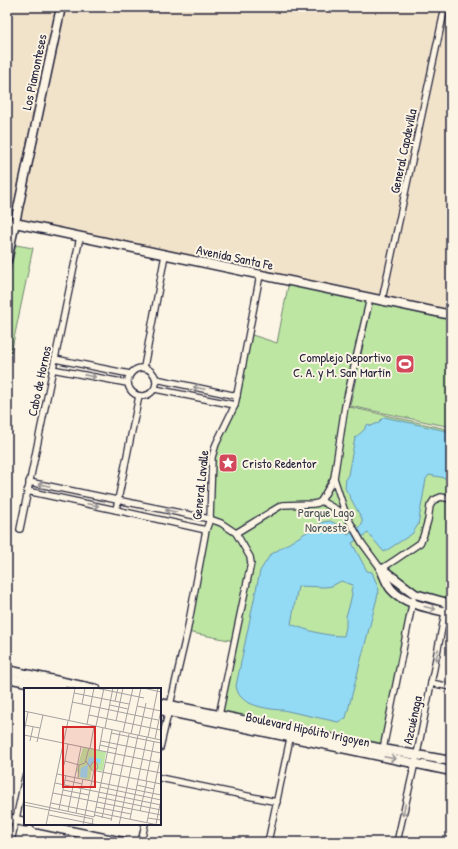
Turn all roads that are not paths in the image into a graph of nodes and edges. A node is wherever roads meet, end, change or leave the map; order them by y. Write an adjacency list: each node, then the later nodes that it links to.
1 (60, 7): 3 (street, Los Piamonteses)
2 (445, 7): 9 (street, General Capdevilla)
3 (11, 223): 4 (street, Avenida Santa Fe); 6 (street, Los Piamonteses)
4 (80, 237): 5 (street, Avenida Santa Fe); 11 (street, Cabo de Hornos)
5 (165, 255): 7 (street, Avenida Santa Fe); 12 (street)
6 (7, 260)
7 (260, 275): 8 (street, Avenida Santa Fe); 19 (street, General Lavalle)
8 (370, 298): 9 (street, Avenida Santa Fe); 21 (street)
9 (382, 300): 10 (street, Avenida Santa Fe)
10 (451, 315)
11 (55, 359): 13 (street, Cabo de Hornos); 14 (street)
12 (144, 367): 14 (street); 15 (street)
13 (52, 369): 16 (street, one-way to 16); 22 (street, Cabo de Hornos)
14 (130, 374): 16 (street)
15 (156, 379): 17 (street); 19 (street, one-way to 15)
16 (127, 383): 18 (street)
17 (155, 389): 18 (street); 20 (street)
18 (139, 396): 25 (street)
19 (237, 396): 20 (street, General Lavalle)
20 (235, 405): 29 (street, General Lavalle)
21 (334, 478): 26 (street); 28 (street)
22 (29, 482): 23 (street, Cabo de Hornos); 25 (street, one-way to 22)
23 (27, 492): 27 (street, one-way to 27); 30 (street, Cabo de Hornos)
24 (451, 499): 33 (street)
25 (118, 500): 27 (street); 29 (street, one-way to 25)
26 (321, 501): 28 (street); 32 (street)
27 (116, 510): 31 (street)
28 (346, 515): 33 (street)
29 (210, 519): 31 (street, General Lavalle); 32 (street)
30 (20, 530)
31 (206, 530): 45 (street, General Lavalle)
32 (236, 533): 46 (street)
33 (381, 569): 34 (street); 35 (street)
34 (415, 594): 35 (street); 36 (street)
35 (412, 603): 37 (street, one-way to 37); 49 (street)
36 (449, 603): 37 (street, Azcuénaga)
37 (448, 612): 40 (street, Azcuénaga, one-way to 40)
38 (7, 670): 41 (street)
39 (7, 678): 41 (street)
40 (431, 683): 42 (street); 50 (street, Azcuénaga)
41 (42, 684): 43 (street); 44 (street)
42 (451, 687)
43 (58, 688)
44 (85, 688)
45 (166, 708): 46 (street, Boulevard Hipólito Irigoyen); 47 (street, Boulevard Hipólito Irigoyen); 48 (street, General Lavalle)
46 (219, 715): 47 (street, Boulevard Hipólito Irigoyen)
47 (292, 734): 49 (street, Boulevard Hipólito Irigoyen); 52 (street, Boulevard Hipólito Irigoyen, one-way to 52); 56 (street)
48 (161, 741)
49 (382, 749): 50 (street, Boulevard Hipólito Irigoyen)
50 (416, 754): 51 (street, Boulevard Hipólito Irigoyen); 52 (street, Azcuénaga)
51 (451, 761)
52 (414, 763): 53 (street, Boulevard Hipólito Irigoyen); 66 (street, Azcuénaga, one-way to 66)
53 (451, 771)
54 (161, 778): 56 (street)
55 (24, 782): 58 (street)
56 (277, 802): 65 (street)
57 (7, 818): 58 (street)
58 (16, 820): 59 (street); 62 (street)
59 (24, 822)
60 (42, 825): 63 (street)
61 (144, 825): 64 (street)
62 (11, 842)
63 (122, 842)
64 (141, 842)
65 (268, 842)
66 (397, 842)

